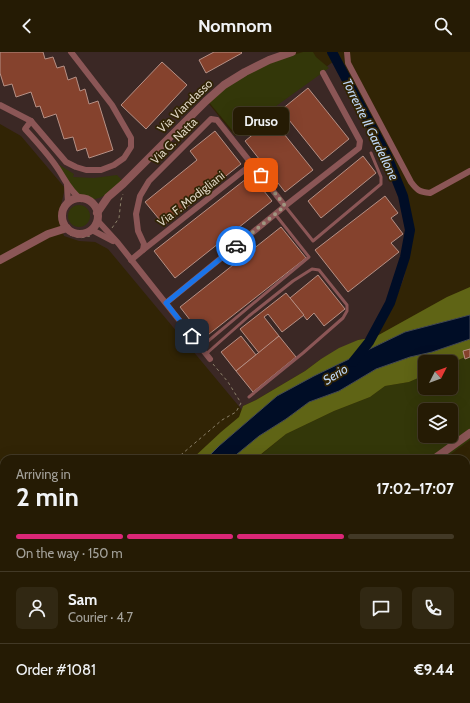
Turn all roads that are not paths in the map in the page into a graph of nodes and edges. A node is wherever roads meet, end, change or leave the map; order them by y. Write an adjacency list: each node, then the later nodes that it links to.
1 (71, 52): 6 (street)
2 (292, 52): 11 (street, Via Viandasso)
3 (347, 52): 9 (street)
4 (323, 73): 15 (street)
5 (0, 106): 6 (street)
6 (31, 121): 10 (street)
7 (371, 153): 15 (lane)
8 (252, 164): 15 (street, Via G. Natta); 23 (street, Via F. Modigliani); 23 (street, Via G. Natta)
9 (470, 171)
10 (67, 184): 12 (street); 14 (street)
11 (108, 197): 13 (street, Via Viandasso); 18 (street, Via Viandasso)
12 (81, 199): 13 (street); 14 (street)
13 (90, 202): 18 (street)
14 (68, 203): 17 (street)
15 (285, 206): 16 (street)
16 (275, 214): 26 (street); 27 (lane)
17 (62, 215): 19 (street); 21 (street)
18 (97, 217): 20 (street); 22 (street)
19 (67, 231): 20 (street); 21 (street)
20 (91, 233): 22 (street)
21 (48, 234): 24 (street)
22 (118, 243): 25 (street)
23 (143, 250): 25 (street)
24 (0, 260)
25 (131, 260): 26 (street)
26 (166, 303): 27 (street)
27 (200, 347): 28 (street)
28 (208, 356): 29 (lane)
29 (248, 397)
30 (470, 433): 31 (street)
31 (440, 455)

